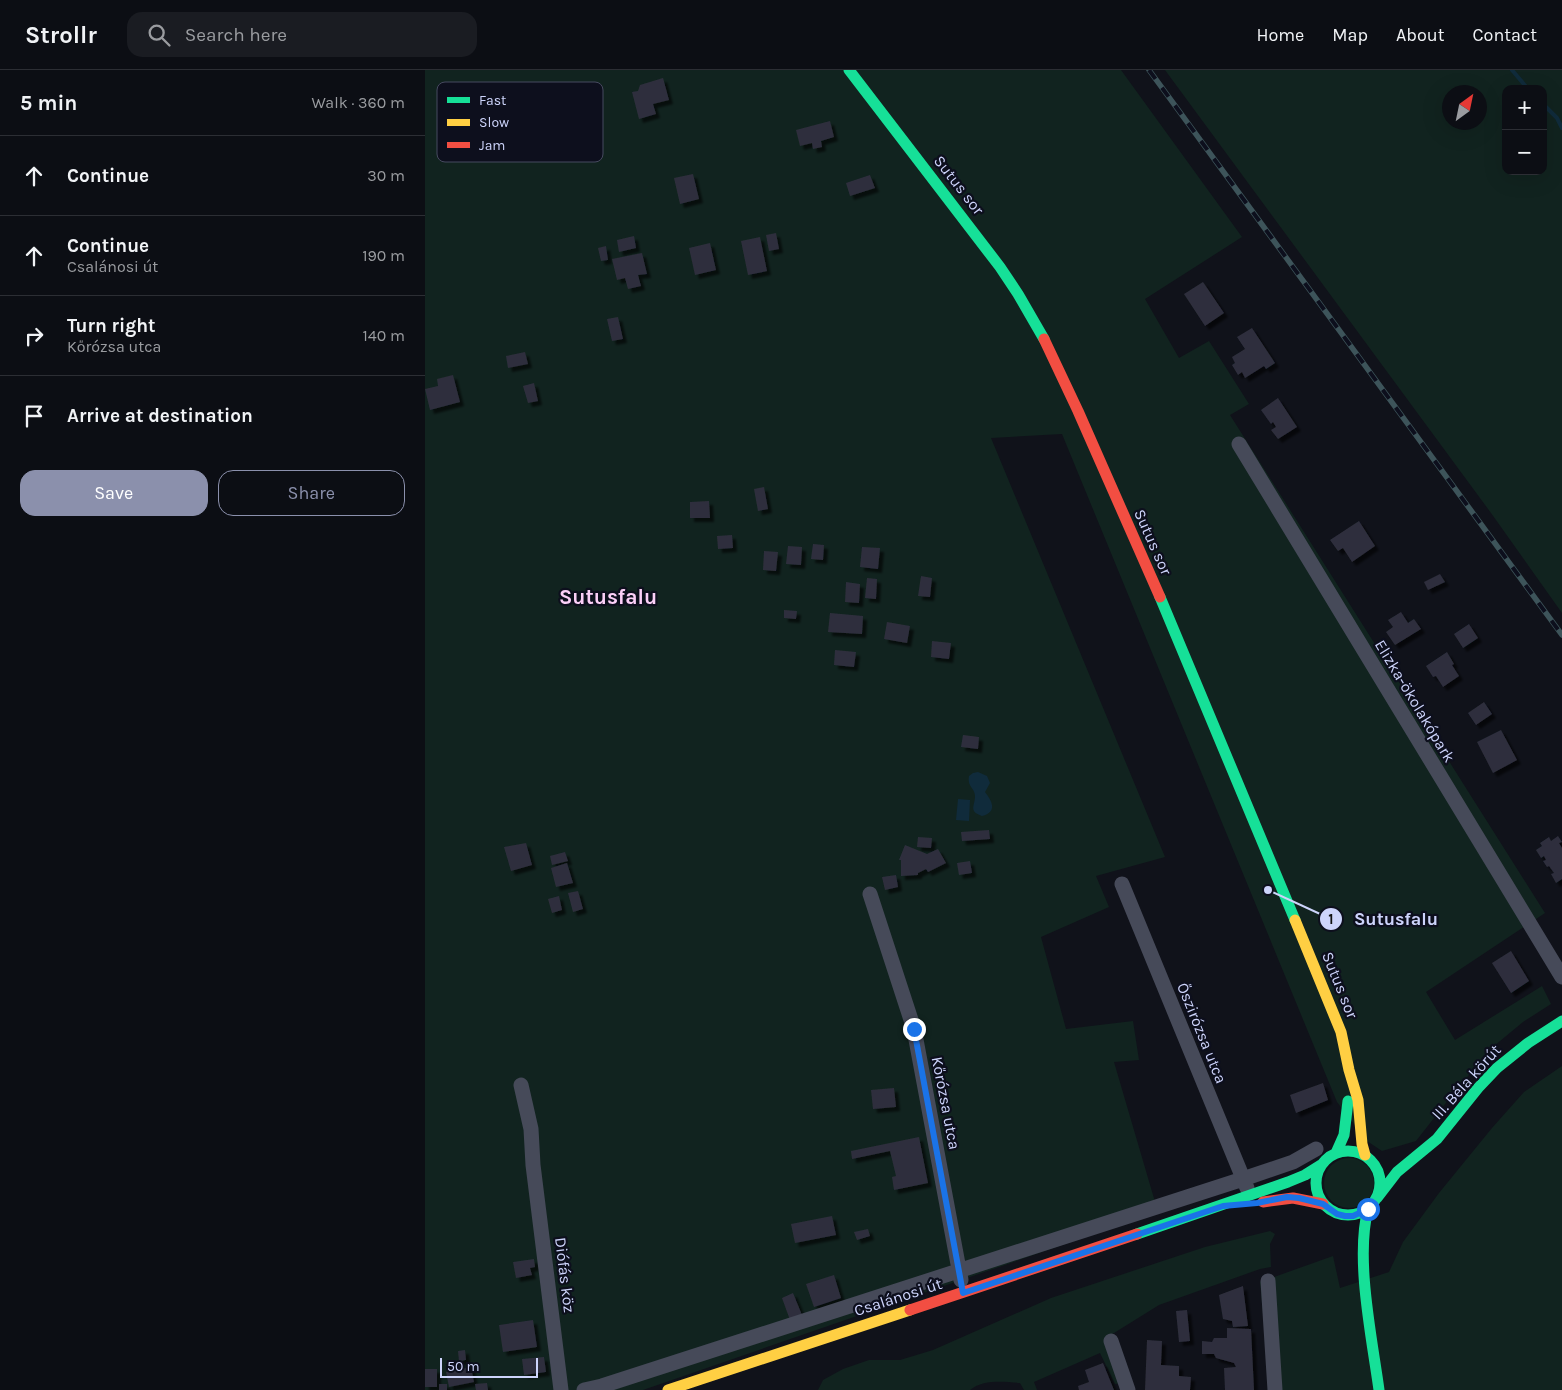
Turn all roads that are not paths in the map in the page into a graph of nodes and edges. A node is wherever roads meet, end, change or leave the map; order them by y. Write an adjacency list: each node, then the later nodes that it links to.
1 (849, 70): 7 (main road, Sutus sor)
2 (1239, 444): 5 (street, Elizka-ökolakópark)
3 (1123, 884): 15 (street, Őszirózsa utca)
4 (871, 894): 24 (street, Kőrózsa utca)
5 (1562, 977)
6 (1562, 1021): 11 (main road, III. Béla körút)
7 (1349, 1070): 10 (main road); 12 (main road)
8 (521, 1085): 29 (street, Diófás köz)
9 (1316, 1149): 15 (street)
10 (1336, 1153): 12 (main road); 14 (main road)
11 (1422, 1153): 13 (main road); 17 (main road, III. Béla körút)
12 (1365, 1155): 13 (main road)
13 (1384, 1162): 17 (main road)
14 (1321, 1165): 16 (main road, Csalánosi út); 18 (main road)
15 (1243, 1179): 16 (street, Őszirózsa utca); 24 (street)
16 (1250, 1194): 19 (main road, Csalánosi út)
17 (1377, 1198): 20 (main road)
18 (1323, 1204): 19 (main road, Csalánosi út); 21 (main road)
19 (1223, 1206): 26 (main road, Csalánosi út)
20 (1368, 1209): 21 (main road); 27 (main road)
21 (1337, 1214): 22 (main road)
22 (1344, 1228)
23 (1353, 1253): 27 (main road)
24 (959, 1271): 26 (street, Kőrózsa utca); 30 (street)
25 (1268, 1281): 33 (street)
26 (963, 1293): 31 (main road, Csalánosi út)
27 (1367, 1298): 34 (main road)
28 (1111, 1341): 32 (street)
29 (561, 1390)
30 (584, 1390)
31 (668, 1390)
32 (1128, 1390)
33 (1275, 1390)
34 (1379, 1390)

